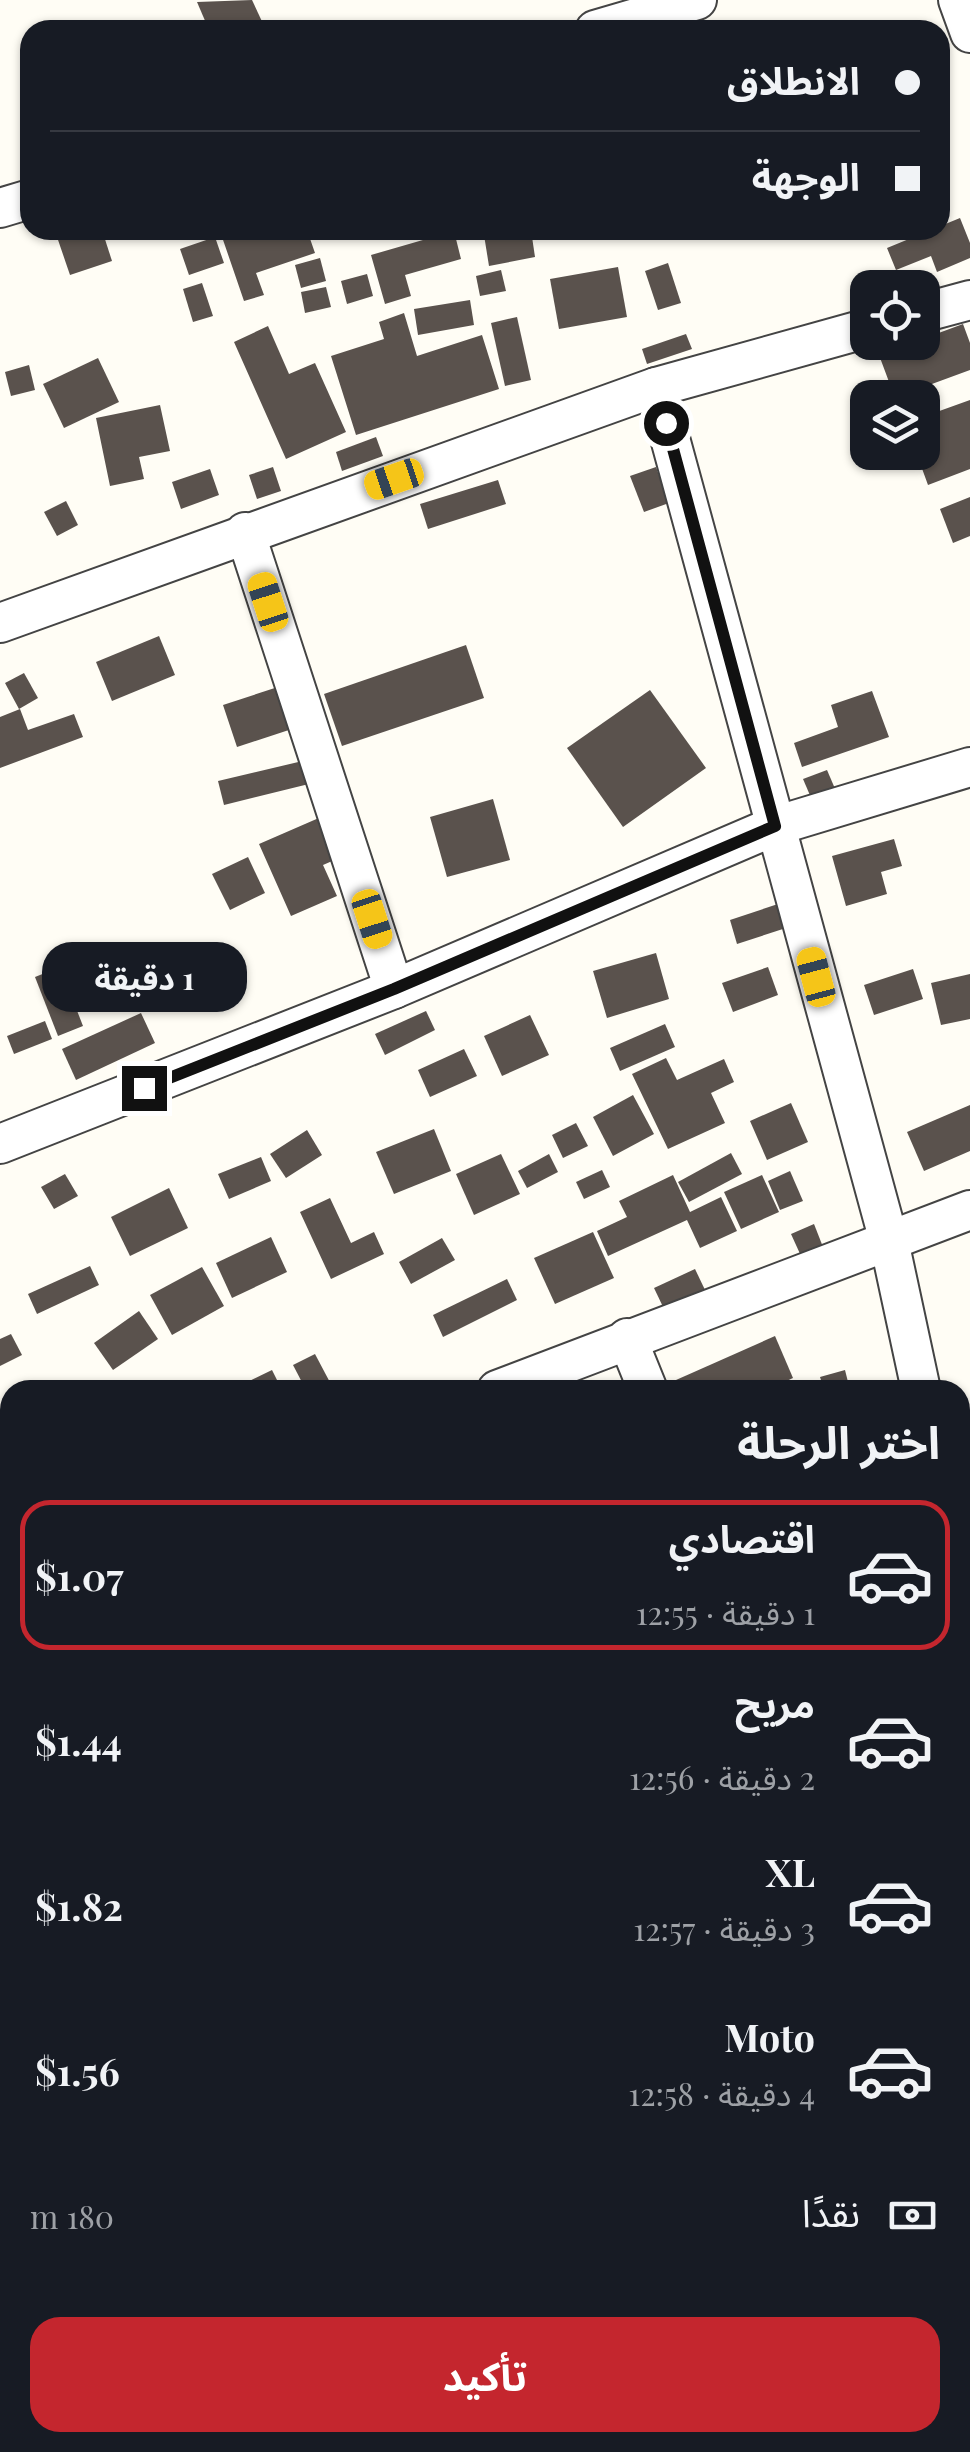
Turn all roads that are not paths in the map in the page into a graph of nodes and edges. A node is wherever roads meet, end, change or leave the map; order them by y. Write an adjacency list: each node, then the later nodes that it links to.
1 (697, 0): 3 (street)
2 (958, 0): 4 (street)
3 (629, 20)
4 (970, 33)
5 (970, 300): 6 (street)
6 (940, 308)
7 (850, 333): 8 (street)
8 (656, 386): 9 (street); 12 (street)
9 (244, 532): 10 (street); 13 (street)
10 (0, 623)
11 (970, 767): 12 (street)
12 (775, 826): 13 (street); 16 (street)
13 (394, 989): 14 (street)
14 (0, 1144)
15 (970, 1210): 16 (street)
16 (889, 1242): 17 (street); 20 (street)
17 (627, 1338): 18 (street); 19 (street)
18 (522, 1380)
19 (644, 1380)
20 (919, 1380)

